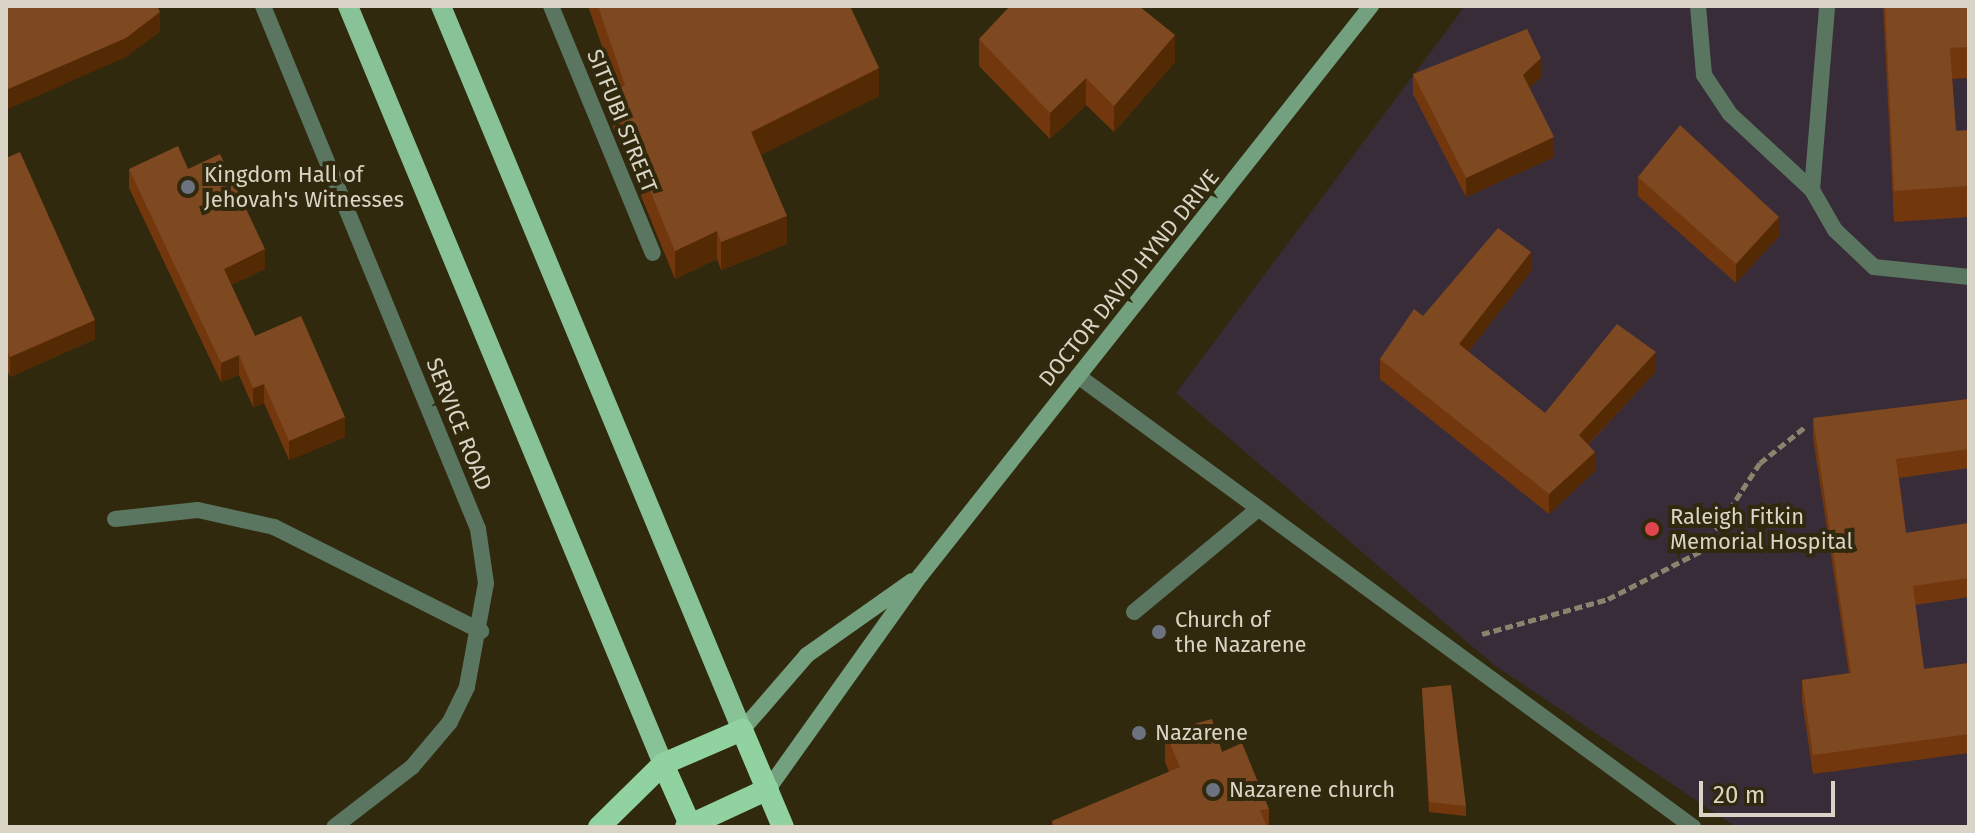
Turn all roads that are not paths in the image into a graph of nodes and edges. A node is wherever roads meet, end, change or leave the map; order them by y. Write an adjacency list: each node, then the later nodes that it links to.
1 (263, 6): 16 (street, SERVICE ROAD)
2 (348, 6): 18 (main road)
3 (441, 6): 17 (main road)
4 (551, 6): 9 (street, SITFUBI STREET)
5 (1371, 6): 11 (main road, DOCTOR DAVID HYND DRIVE)
6 (1698, 6): 8 (street)
7 (1827, 6): 8 (street)
8 (1812, 190): 10 (street)
9 (653, 253)
10 (1969, 277)
11 (1078, 376): 12 (street); 14 (main road, DOCTOR DAVID HYND DRIVE)
12 (1258, 509): 15 (street); 24 (street)
13 (115, 519): 16 (street)
14 (920, 576): 17 (main road, DOCTOR DAVID HYND DRIVE); 19 (main road, DOCTOR DAVID HYND DRIVE)
15 (1134, 612)
16 (481, 631): 21 (street, SERVICE ROAD)
17 (742, 730): 18 (highway); 19 (highway)
18 (663, 764): 20 (highway); 22 (highway)
19 (768, 789): 20 (highway); 23 (highway)
20 (689, 826)
21 (334, 827)
22 (599, 827)
23 (783, 827)
24 (1693, 827)

